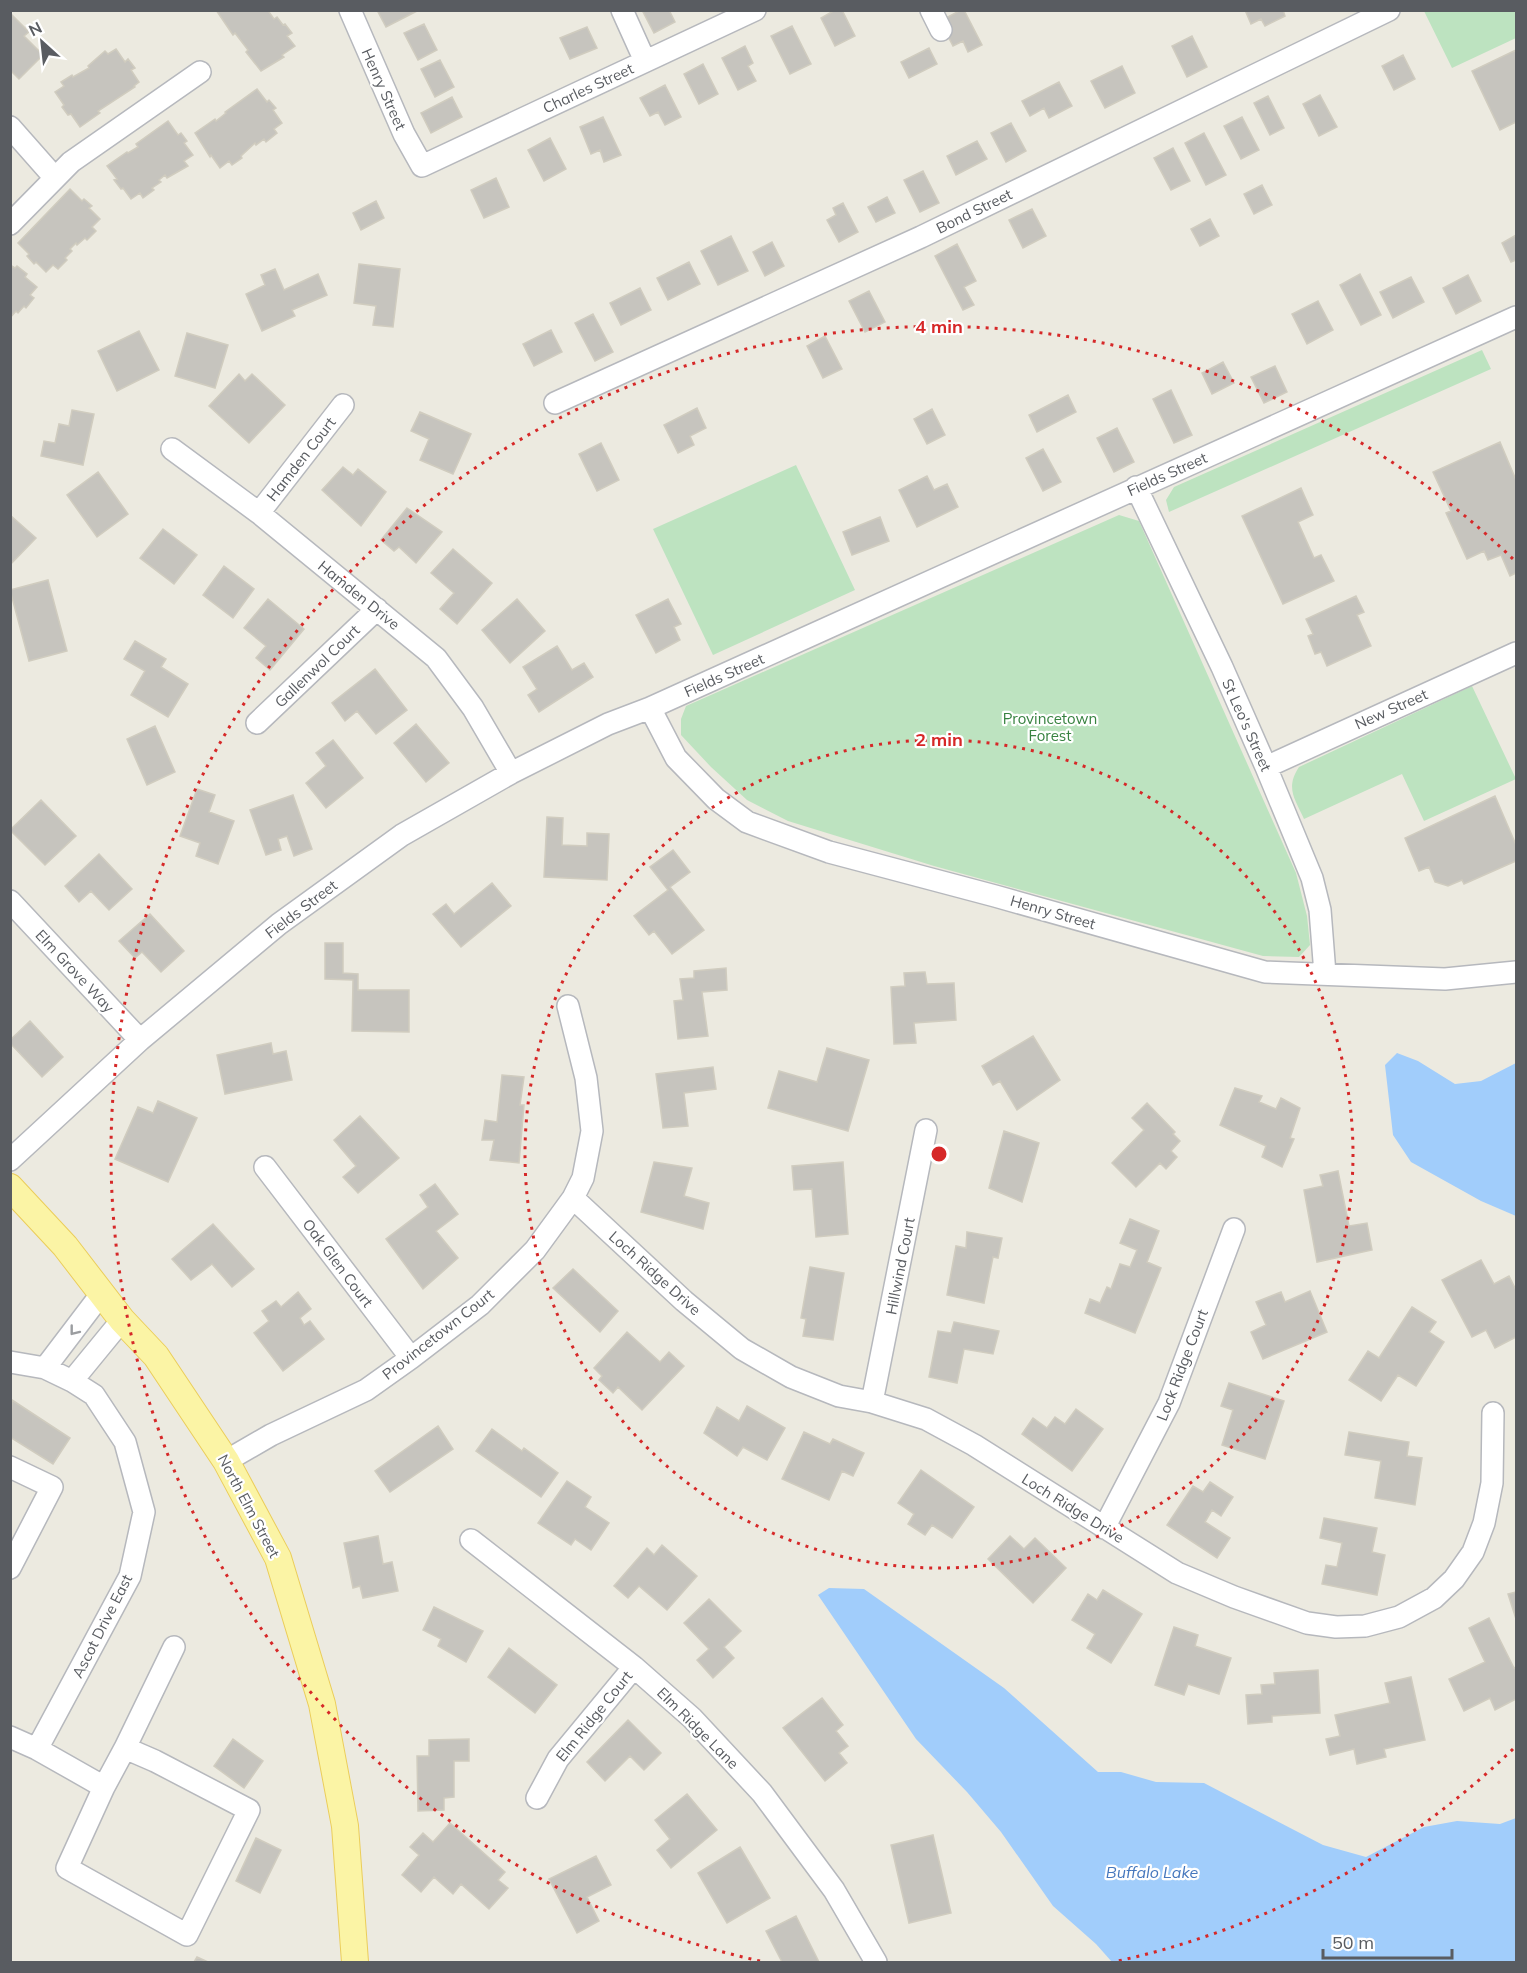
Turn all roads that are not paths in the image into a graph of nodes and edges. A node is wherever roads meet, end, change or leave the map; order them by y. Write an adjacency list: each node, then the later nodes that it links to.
1 (350, 10): 10 (street, Henry Street)
2 (622, 10): 7 (street)
3 (755, 10): 7 (street, Charles Street)
4 (931, 10): 6 (street)
5 (1389, 10): 14 (street, Bond Street)
6 (941, 30)
7 (645, 61): 10 (street, Charles Street)
8 (200, 72): 11 (street)
9 (10, 127): 11 (street)
10 (422, 166)
11 (55, 178): 12 (street)
12 (10, 224)
13 (1516, 317): 17 (street, Fields Street)
14 (555, 403)
15 (343, 405): 18 (street, Hamden Court)
16 (172, 449): 18 (street, Hamden Drive)
17 (1136, 487): 21 (street, Fields Street); 23 (street, St Leo's Street)
18 (259, 513): 19 (street, Hamden Drive)
19 (376, 609): 22 (street, Gallenwol Court); 24 (street, Hamden Drive)
20 (1516, 653): 23 (street, New Street)
21 (650, 708): 24 (street, Fields Street); 27 (street, Henry Street)
22 (256, 723)
23 (1266, 767): 27 (street, St Leo's Street)
24 (511, 773): 29 (street, Fields Street)
25 (10, 901): 29 (street, Elm Grove Way)
26 (1516, 972): 27 (street, Henry Street)
27 (1325, 974)
28 (568, 1006): 34 (street, Provincetown Court)
29 (140, 1040): 31 (street, Fields Street)
30 (926, 1130): 42 (street, Hillwind Court)
31 (10, 1160)
32 (266, 1167): 38 (street, Oak Glen Court)
33 (10, 1187): 36 (main road, North Elm Street)
34 (573, 1198): 38 (street, Provincetown Court); 42 (street, Loch Ridge Drive)
35 (1234, 1229): 46 (street, Lock Ridge Court)
36 (102, 1293): 37 (main road, North Elm Street); 40 (street, one-way to 40)
37 (122, 1320): 41 (street); 44 (main road, North Elm Street)
38 (411, 1358): 44 (street, Provincetown Court)
39 (10, 1362): 40 (street, Ascot Drive East)
40 (45, 1368): 41 (street, Ascot Drive East)
41 (72, 1381): 53 (street, Ascot Drive East)
42 (872, 1402): 46 (street, Loch Ridge Drive)
43 (1493, 1413): 46 (street, Loch Ridge Drive)
44 (226, 1461): 56 (main road, North Elm Street)
45 (10, 1467): 48 (street)
46 (1104, 1528)
47 (471, 1540): 50 (street, Elm Ridge Lane)
48 (10, 1568)
49 (174, 1647): 52 (street)
50 (634, 1667): 55 (street, Elm Ridge Court); 57 (street, Elm Ridge Lane)
51 (10, 1737): 53 (street)
52 (124, 1748): 54 (street); 54 (street)
53 (37, 1749): 54 (street)
54 (104, 1787)
55 (537, 1798)
56 (355, 1962)
57 (876, 1962)

